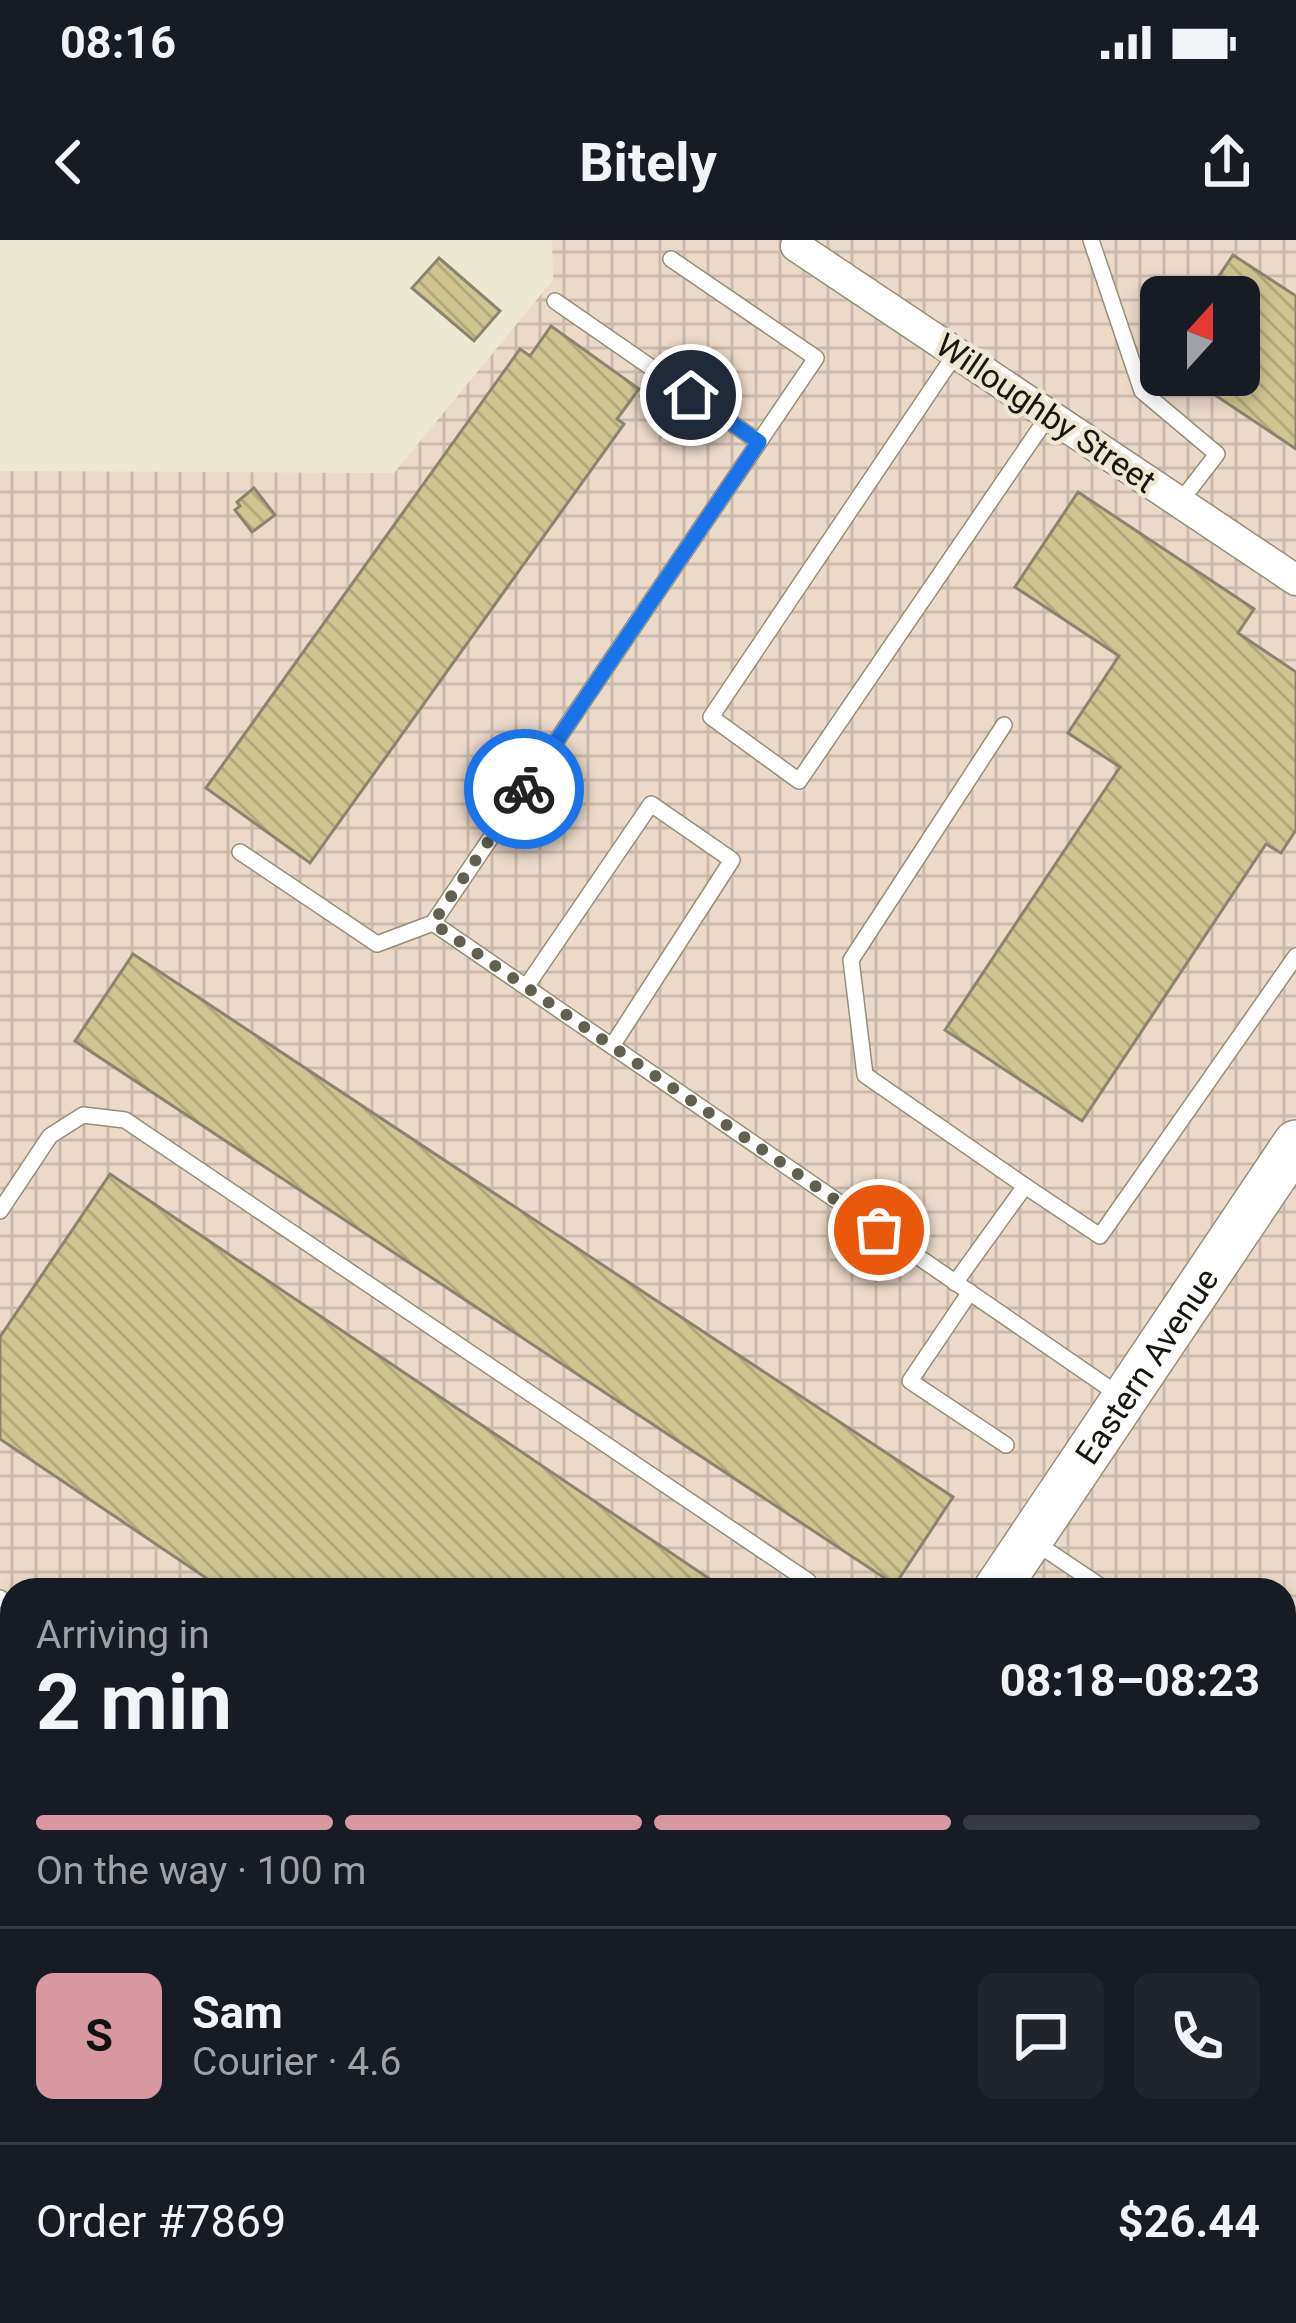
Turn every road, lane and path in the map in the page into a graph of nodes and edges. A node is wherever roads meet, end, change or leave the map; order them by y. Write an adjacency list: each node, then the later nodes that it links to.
1 (1091, 240): 8 (lane)
2 (792, 243): 5 (street, Willoughby Street)
3 (671, 259): 7 (lane)
4 (555, 301): 7 (lane)
5 (956, 352): 6 (street, Willoughby Street); 6 (lane)
6 (1049, 415): 8 (street, Willoughby Street)
7 (759, 442): 12 (lane)
8 (1180, 502): 9 (street, Willoughby Street)
9 (1296, 580)
10 (1004, 725): 17 (lane)
11 (240, 852): 12 (lane)
12 (433, 923): 14 (lane)
13 (1296, 956): 17 (lane)
14 (526, 987): 15 (lane); 15 (lane)
15 (612, 1046): 19 (lane)
16 (1296, 1143): 20 (main road, Eastern Avenue)
17 (1025, 1186): 19 (lane)
18 (0, 1211): 23 (lane)
19 (962, 1288): 20 (lane); 21 (lane)
20 (1124, 1399): 22 (main road, Eastern Avenue)
21 (1006, 1445)
22 (1030, 1539): 24 (main road, Eastern Avenue); 25 (lane)
23 (804, 1578)
24 (1004, 1578)
25 (1088, 1578)

